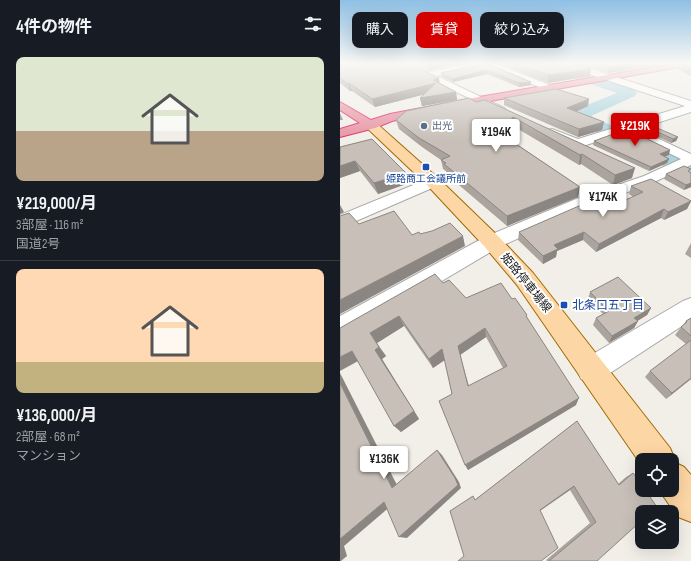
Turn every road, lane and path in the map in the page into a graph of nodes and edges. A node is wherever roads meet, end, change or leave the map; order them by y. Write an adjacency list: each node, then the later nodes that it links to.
1 (456, 89): 5 (street)
2 (544, 89): 5 (highway)
3 (552, 89): 5 (highway)
4 (645, 89): 7 (street)
5 (482, 102): 9 (street); 10 (highway)
6 (340, 105): 10 (highway)
7 (691, 105)
8 (691, 108): 11 (street)
9 (509, 114)
10 (371, 125): 13 (highway); 19 (main road, 姫路停車場線)
11 (627, 128): 14 (street); 16 (street)
12 (543, 129): 14 (street)
13 (340, 133)
14 (577, 144): 15 (street)
15 (597, 153)
16 (685, 162): 18 (street)
17 (630, 169): 18 (street)
18 (649, 178): 20 (street); 22 (street)
19 (432, 182): 21 (street); 22 (main road, 姫路停車場線)
20 (667, 189)
21 (340, 222)
22 (492, 242): 24 (street); 25 (main road, 姫路停車場線)
23 (691, 308): 25 (street)
24 (340, 328)
25 (591, 370): 26 (main road, 姫路停車場線)
26 (653, 453)
27 (679, 488): 28 (main road)
28 (691, 504)

